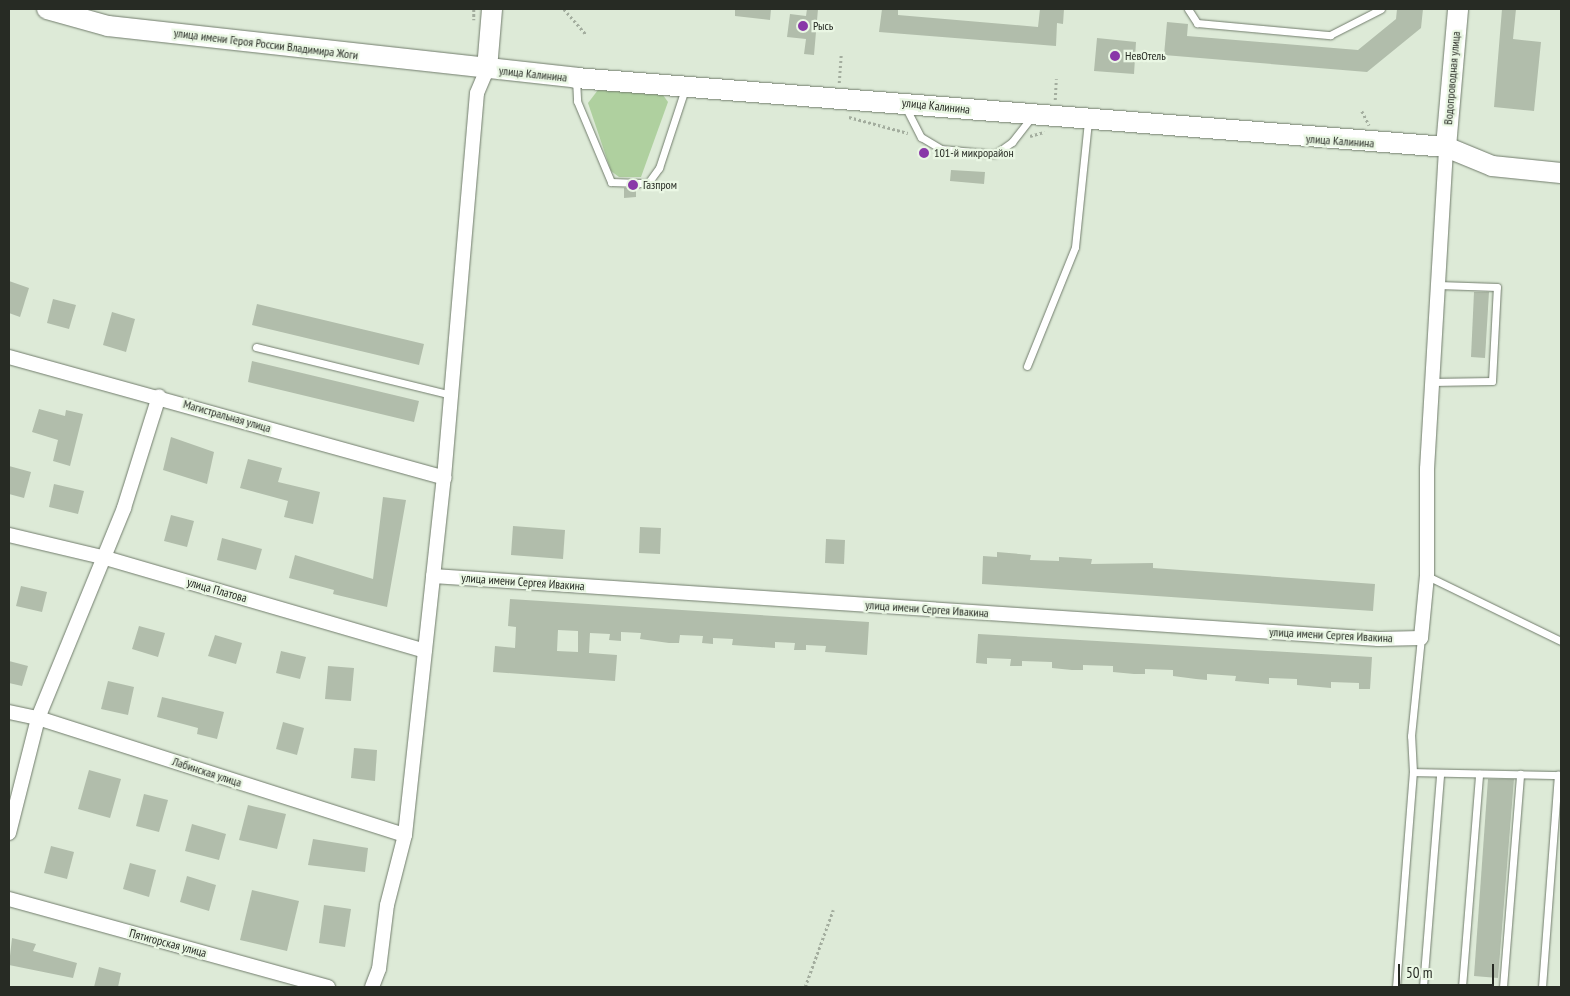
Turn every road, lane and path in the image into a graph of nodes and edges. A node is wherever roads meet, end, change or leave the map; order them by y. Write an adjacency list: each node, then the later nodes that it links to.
1 (48, 9): 8 (main road, улица имени Героя России Владимира Жоги)
2 (492, 9): 8 (main road, улица Калинина)
3 (564, 9): 7 (path)
4 (1188, 9): 5 (lane)
5 (1381, 9)
6 (1458, 9): 14 (main road, Водопроводная улица)
7 (586, 34)
8 (487, 69): 9 (main road, улица Калинина); 21 (street)
9 (576, 78): 10 (main road, улица Калинина); 10 (lane)
10 (685, 88): 11 (main road, улица Калинина)
11 (904, 103): 12 (main road, улица Калинина); 12 (lane)
12 (1032, 116): 13 (main road, улица Калинина)
13 (1088, 120): 14 (main road, улица Калинина); 19 (lane)
14 (1446, 148): 15 (main road, улица Калинина); 16 (street)
15 (1561, 173)
16 (1438, 284): 20 (street); 20 (lane)
17 (256, 348): 21 (lane)
18 (9, 357): 22 (street, Магистральная улица)
19 (1027, 366)
20 (1432, 382): 27 (street)
21 (452, 394): 23 (street)
22 (159, 396): 23 (street, Магистральная улица); 25 (street)
23 (444, 478): 26 (street)
24 (9, 535): 25 (street, улица Платова)
25 (102, 557): 30 (street, улица Платова); 32 (street)
26 (433, 576): 28 (street, улица имени Сергея Ивакина); 30 (street)
27 (1427, 576): 28 (street); 29 (lane)
28 (1421, 638): 33 (lane)
29 (1561, 641)
30 (425, 651): 39 (street)
31 (9, 712): 32 (street, Лабинская улица)
32 (38, 718): 38 (street); 39 (street, Лабинская улица)
33 (1413, 772): 34 (lane); 45 (lane)
34 (1440, 774): 35 (lane); 46 (lane)
35 (1479, 774): 36 (lane); 47 (lane)
36 (1520, 774): 37 (lane); 48 (lane)
37 (1560, 775): 49 (lane)
38 (9, 834)
39 (405, 835): 43 (street)
40 (9, 899): 42 (street, Пятигорская улица)
41 (833, 910): 44 (path)
42 (328, 987)
43 (372, 987)
44 (804, 987)
45 (1396, 987)
46 (1423, 987)
47 (1462, 987)
48 (1503, 987)
49 (1542, 987)

